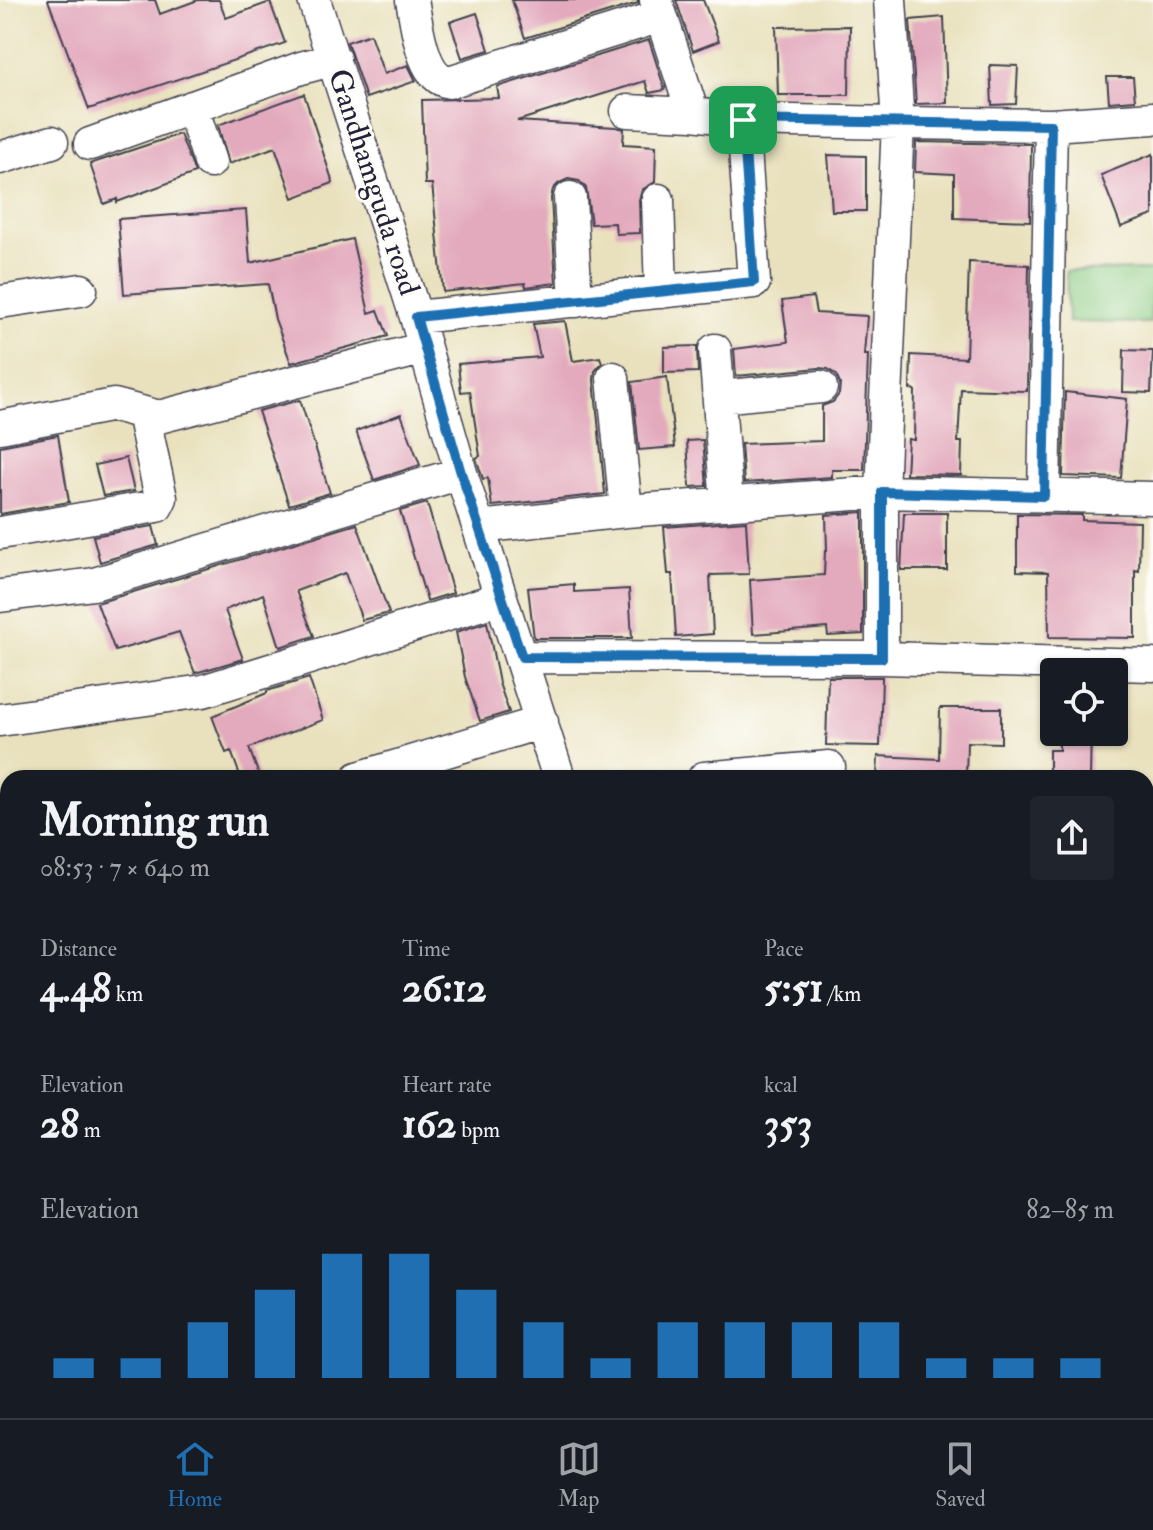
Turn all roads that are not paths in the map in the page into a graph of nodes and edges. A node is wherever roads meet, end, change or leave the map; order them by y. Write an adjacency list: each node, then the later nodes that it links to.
1 (314, 0): 5 (street, Gandhamguda road)
2 (412, 0): 4 (street)
3 (890, 0): 11 (street)
4 (659, 8): 8 (street)
5 (334, 59): 6 (street); 23 (street, Gandhamguda road)
6 (192, 107): 14 (street); 16 (street)
7 (627, 111): 8 (street)
8 (693, 114): 10 (street)
9 (1153, 118): 12 (street)
10 (743, 120): 11 (street); 20 (street)
11 (898, 123): 12 (street); 32 (street)
12 (1051, 125): 33 (street)
13 (52, 142): 15 (street)
14 (90, 144)
15 (0, 158)
16 (210, 162)
17 (570, 198): 21 (street)
18 (658, 200): 20 (street)
19 (81, 290): 22 (street)
20 (661, 292): 21 (street)
21 (576, 301): 23 (street)
22 (0, 302)
23 (416, 317): 24 (street, Gandhamguda road)
24 (425, 348): 29 (street); 31 (street, Gandhamguda road)
25 (715, 350): 28 (street)
26 (613, 378): 36 (street)
27 (821, 387): 28 (street)
28 (719, 397): 35 (street)
29 (143, 413): 30 (street); 38 (street)
30 (0, 427)
31 (461, 473): 37 (street, Gandhamguda road); 39 (street)
32 (882, 492): 33 (street); 35 (street); 42 (street)
33 (1044, 496): 34 (street)
34 (1153, 498)
35 (727, 504): 36 (street)
36 (626, 511): 37 (street)
37 (479, 527): 40 (street, Gandhamguda road)
38 (0, 533)
39 (0, 596)
40 (501, 598): 41 (street, Gandhamguda road); 44 (street)
41 (522, 657): 42 (street); 45 (street, Gandhamguda road)
42 (882, 658): 43 (street)
43 (1153, 665)
44 (0, 720)
45 (542, 722): 46 (street); 49 (street, Gandhamguda road)
46 (451, 765): 48 (street)
47 (829, 767): 50 (street)
48 (415, 770)
49 (557, 770)
50 (795, 770)

